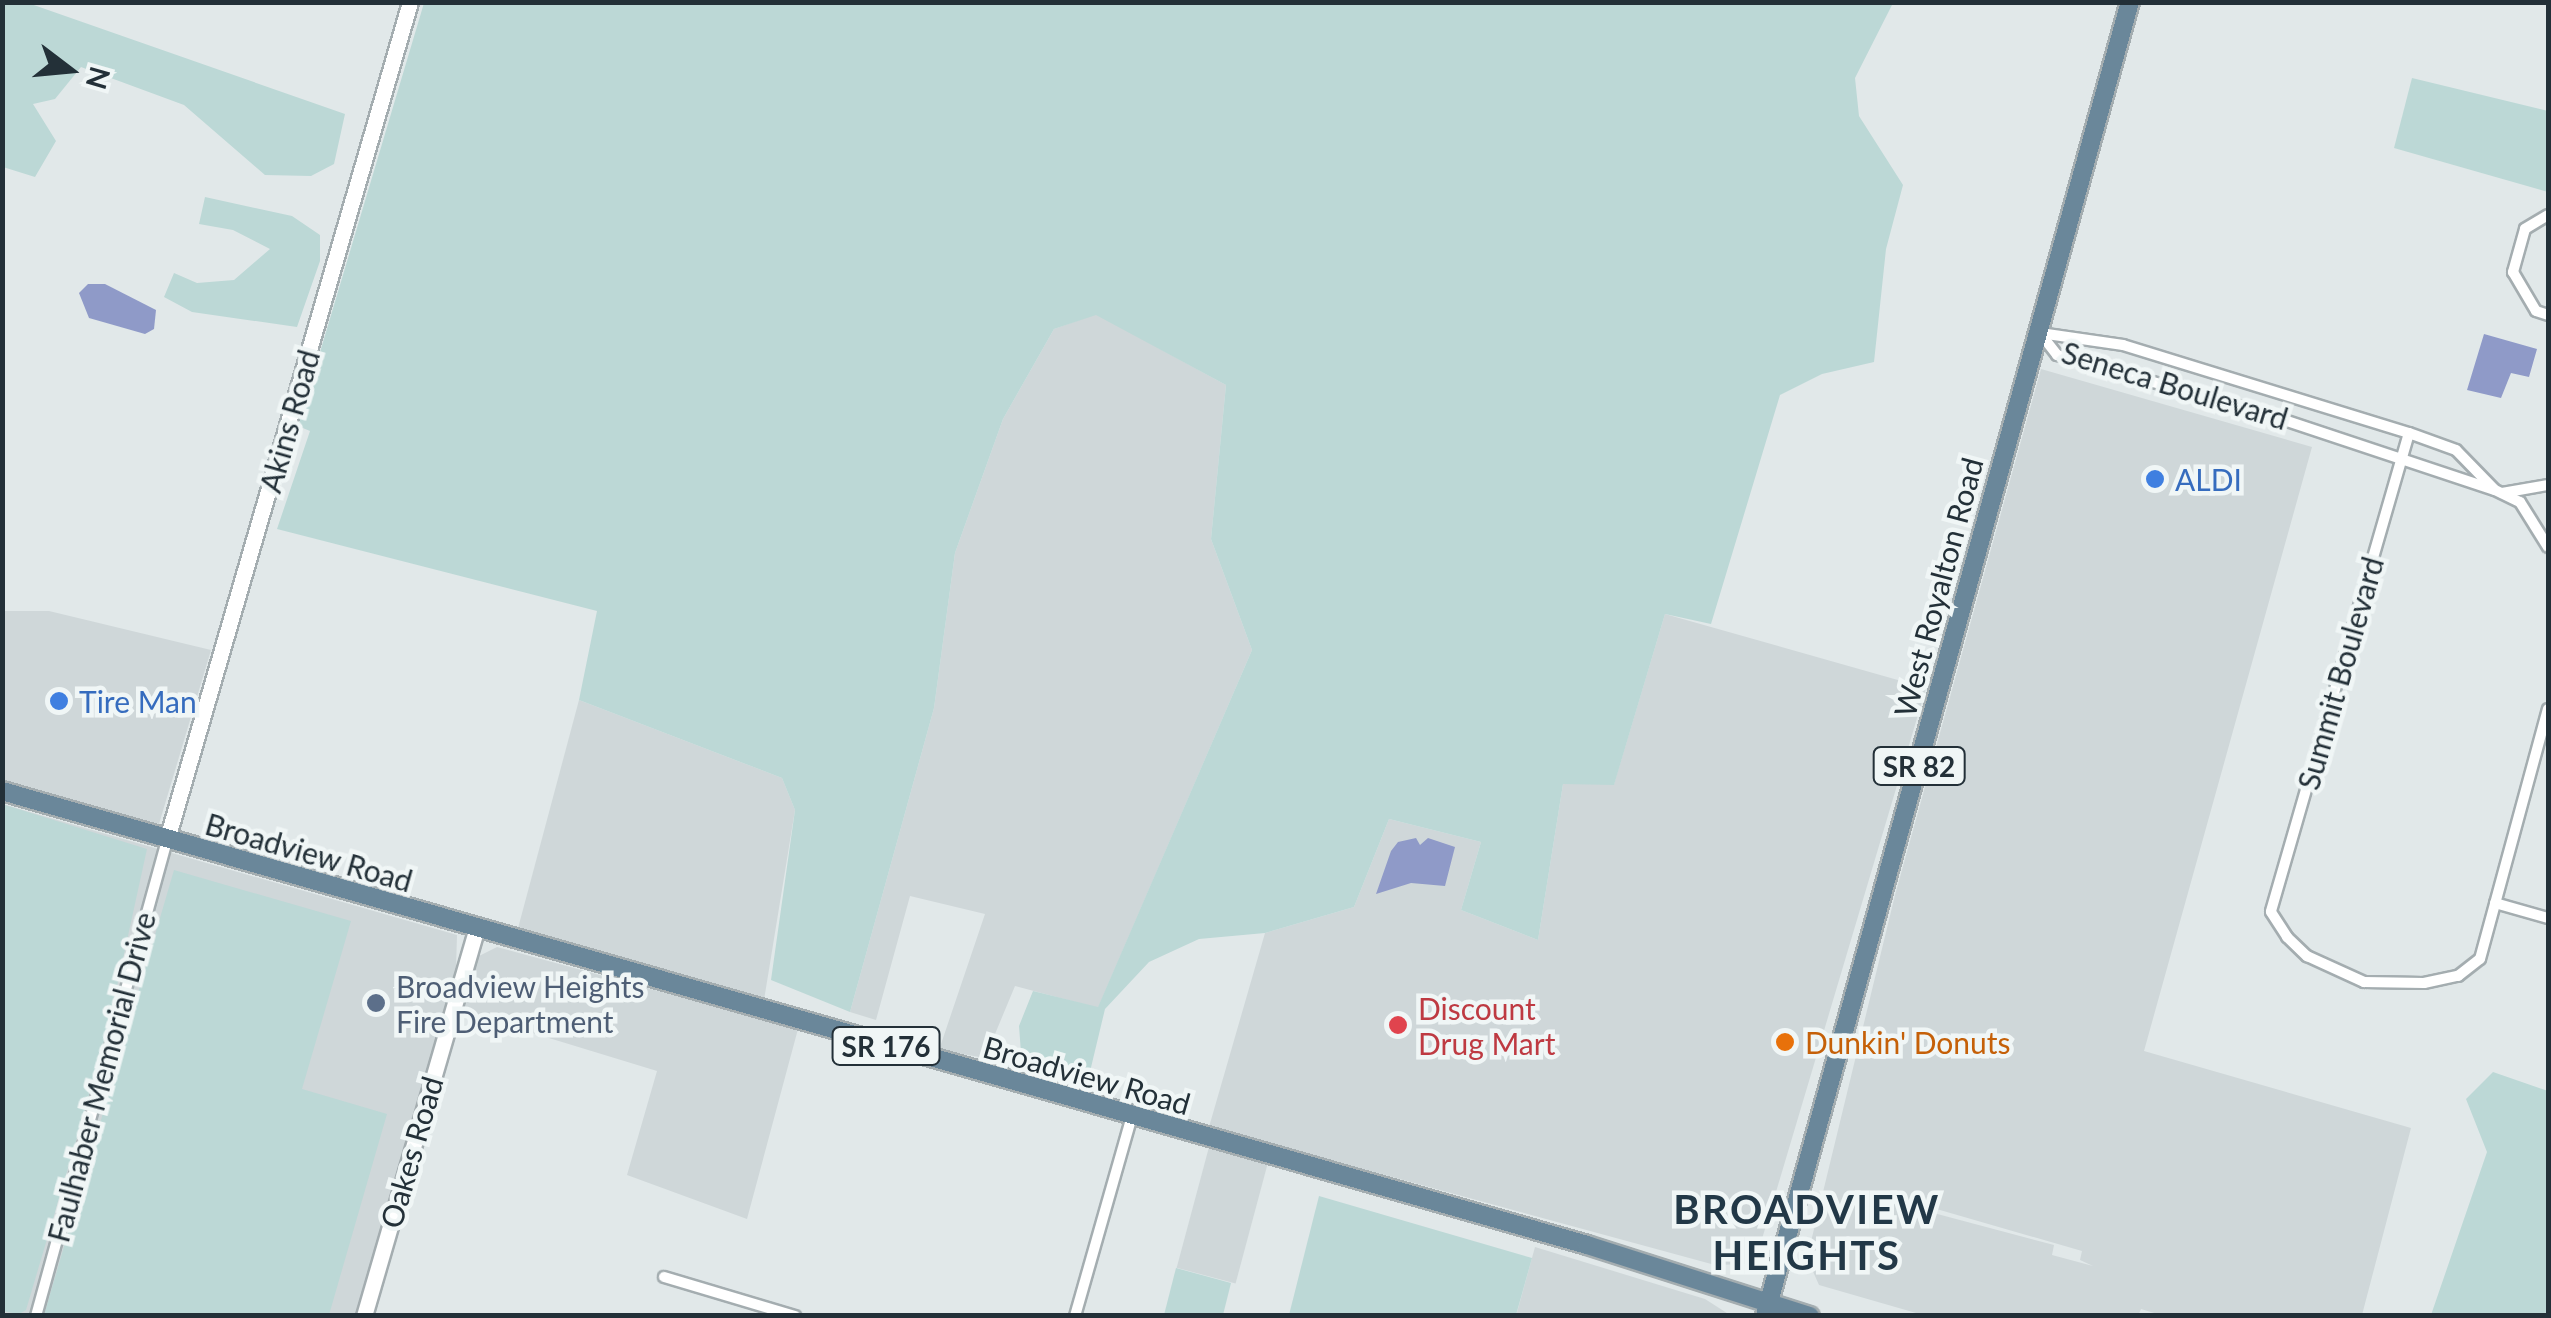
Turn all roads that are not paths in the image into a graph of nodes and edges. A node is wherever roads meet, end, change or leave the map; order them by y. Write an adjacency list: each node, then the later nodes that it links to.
1 (410, 2): 13 (street, Akins Road)
2 (2130, 2): 5 (main road, West Royalton Road / SR 82)
3 (2548, 215): 4 (street)
4 (2548, 315)
5 (2040, 334): 6 (street, Seneca Boulevard); 7 (street, Seneca Boulevard); 19 (main road, West Royalton Road / SR 82)
6 (2409, 433): 7 (street, Summit Boulevard); 9 (street, Seneca Boulevard)
7 (2402, 458): 9 (street, Seneca Boulevard); 14 (street, Summit Boulevard)
8 (2548, 485): 9 (street)
9 (2498, 492): 10 (street, Seneca Boulevard)
10 (2548, 547)
11 (2548, 709): 14 (street)
12 (2, 790): 13 (main road, Broadview Road / SR 176)
13 (167, 839): 16 (main road, Broadview Road / SR 176); 20 (street, Faulhaber Memorial Drive)
14 (2495, 904): 15 (street)
15 (2548, 918)
16 (476, 930): 17 (main road, Broadview Road / SR 176); 21 (street, Oakes Road)
17 (1132, 1116): 19 (main road, Broadview Road / SR 176); 23 (street)
18 (664, 1277): 22 (street)
19 (1767, 1309): 24 (main road, Broadview Road / SR 176)
20 (36, 1316)
21 (364, 1316)
22 (795, 1316)
23 (1075, 1316)
24 (1810, 1316)

